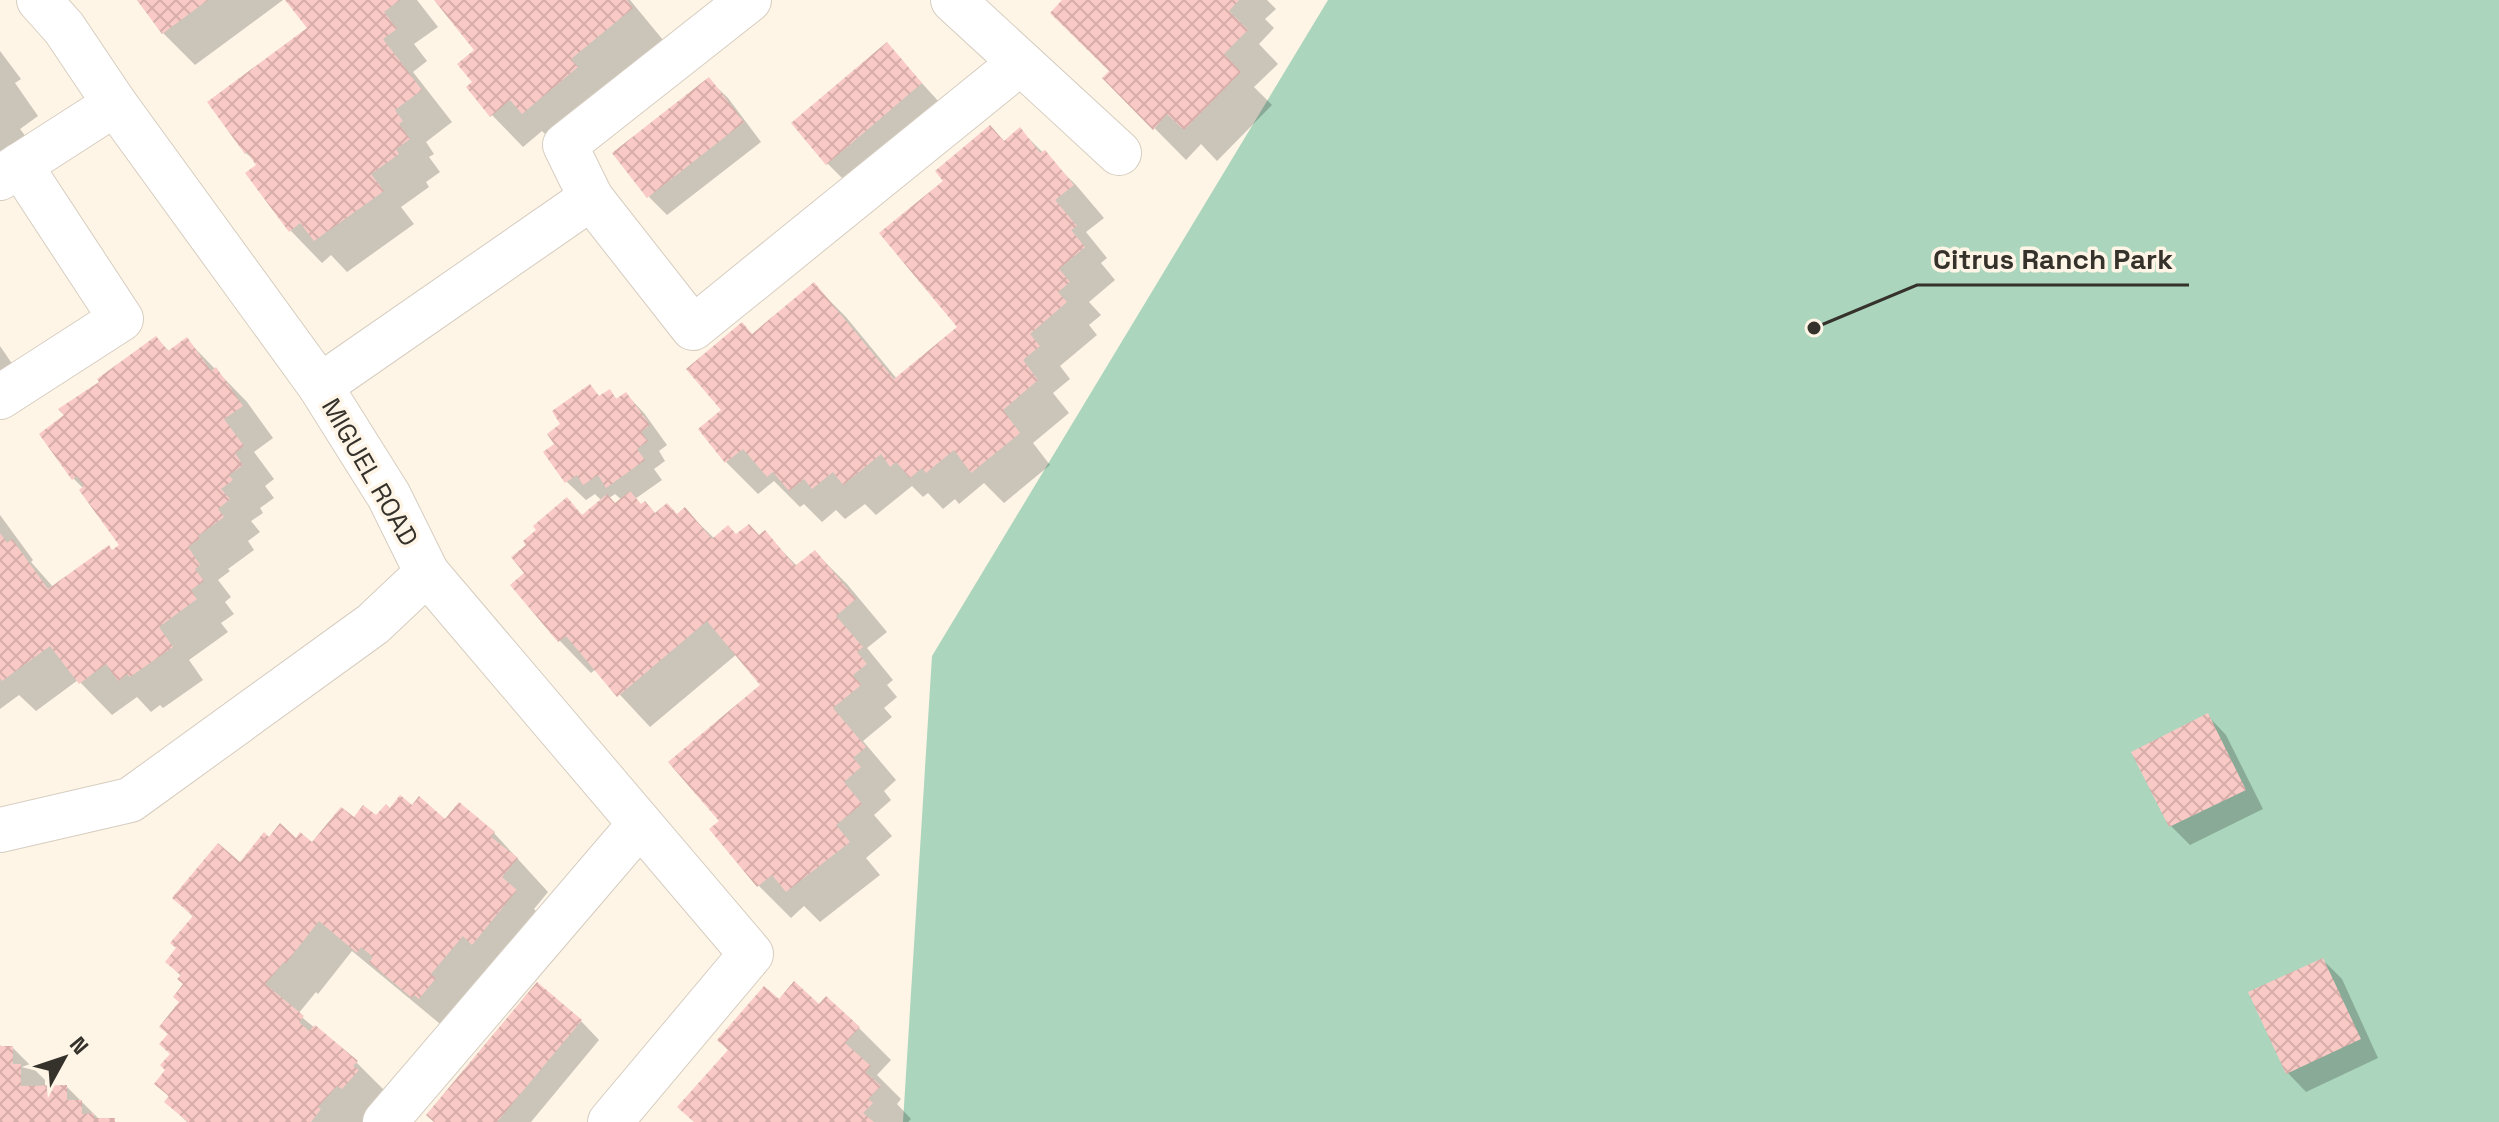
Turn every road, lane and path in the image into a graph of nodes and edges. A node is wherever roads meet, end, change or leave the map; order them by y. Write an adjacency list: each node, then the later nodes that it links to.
1 (39, 0): 5 (street, MIGUEL ROAD)
2 (749, 0): 8 (street)
3 (953, 0): 4 (street)
4 (1020, 63): 6 (street); 8 (street)
5 (115, 104): 7 (street); 9 (street, MIGUEL ROAD)
6 (1119, 153)
7 (10, 171): 10 (street)
8 (591, 198): 9 (street)
9 (320, 386): 11 (street, MIGUEL ROAD)
10 (0, 397)
11 (427, 573): 12 (street); 13 (street, MIGUEL ROAD)
12 (640, 824): 14 (street); 15 (street)
13 (0, 830)
14 (385, 1122)
15 (610, 1122)

